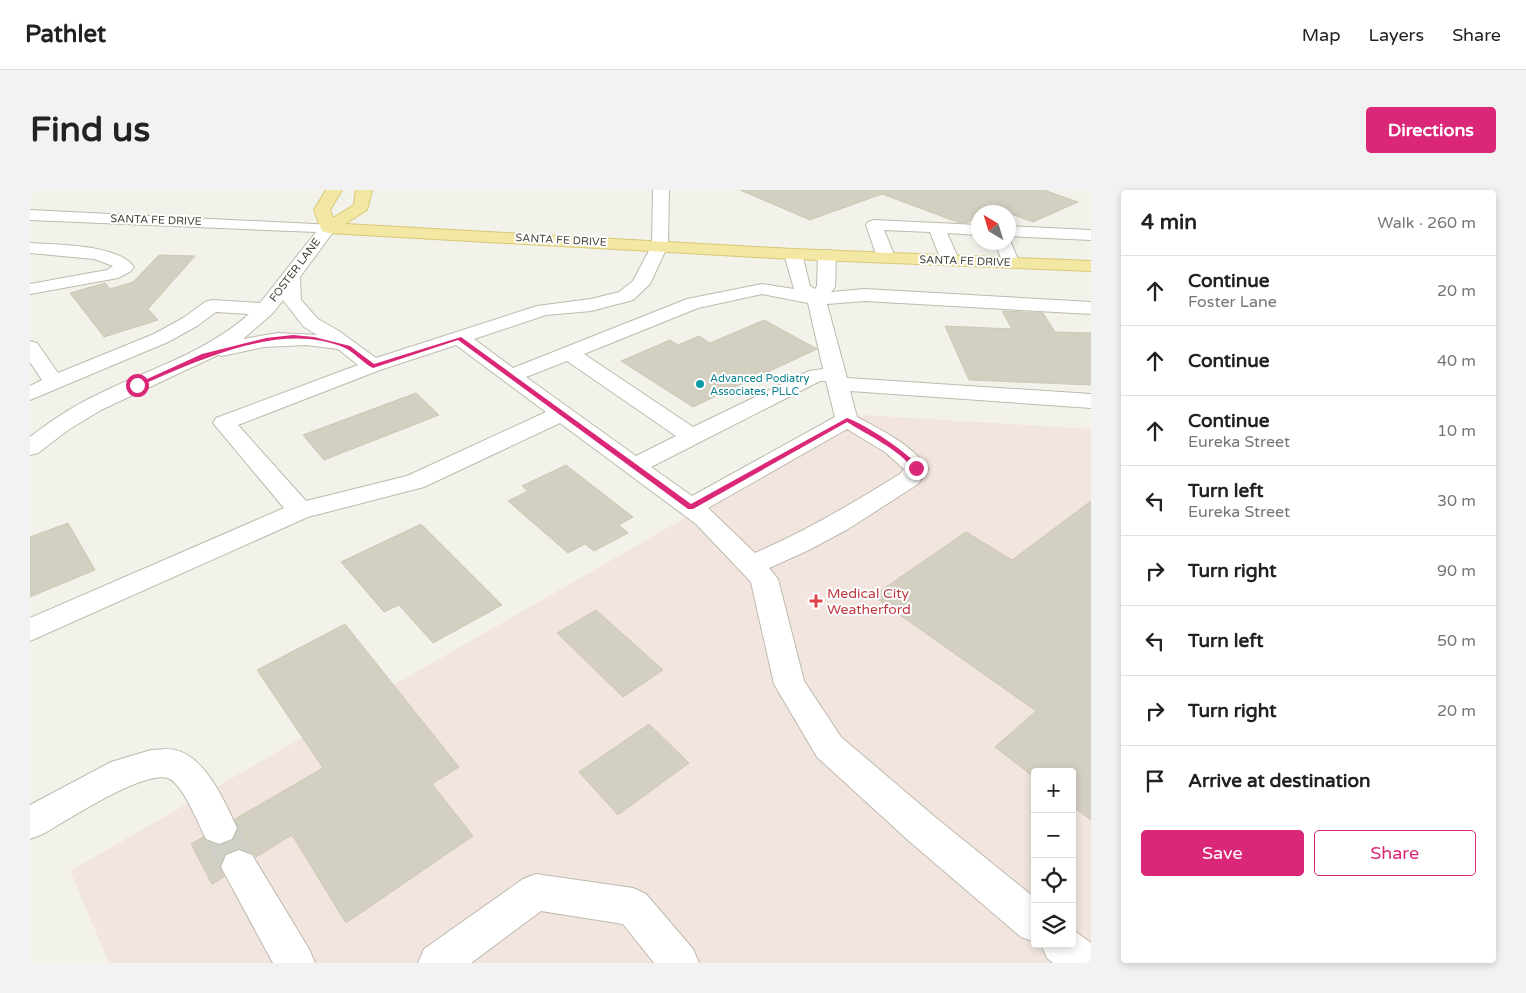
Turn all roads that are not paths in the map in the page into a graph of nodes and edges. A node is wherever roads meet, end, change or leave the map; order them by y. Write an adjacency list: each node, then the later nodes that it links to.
1 (334, 190): 6 (main road)
2 (364, 190): 6 (main road)
3 (661, 190): 10 (street)
4 (30, 215): 6 (street, SANTA FE DRIVE)
5 (936, 227): 7 (street); 15 (street); 16 (street)
6 (328, 228): 10 (main road, SANTA FE DRIVE); 19 (street, FOSTER LANE)
7 (971, 230)
8 (1016, 231): 9 (street)
9 (1091, 235)
10 (660, 245): 13 (main road, SANTA FE DRIVE); 24 (street)
11 (30, 248): 20 (street)
12 (1006, 250): 17 (street)
13 (792, 254): 14 (main road, SANTA FE DRIVE); 21 (street)
14 (827, 255): 15 (main road, SANTA FE DRIVE); 21 (street)
15 (886, 258): 16 (main road, SANTA FE DRIVE)
16 (950, 260): 17 (main road, SANTA FE DRIVE)
17 (1010, 262): 18 (main road, SANTA FE DRIVE)
18 (1091, 266)
19 (291, 277): 22 (street, FOSTER LANE); 26 (street)
20 (30, 289)
21 (816, 299): 23 (street); 27 (street); 31 (street)
22 (266, 308): 28 (street, FOSTER LANE); 32 (street)
23 (1091, 308)
24 (459, 338): 29 (street); 30 (street)
25 (30, 347): 32 (street)
26 (348, 347): 28 (street); 29 (street)
27 (569, 353): 30 (street); 37 (street)
28 (204, 356): 38 (street, FOSTER LANE)
29 (373, 366): 41 (street)
30 (511, 376): 35 (street)
31 (836, 380): 34 (street); 36 (street); 37 (street)
32 (54, 382): 33 (street)
33 (30, 394)
34 (1091, 401)
35 (562, 413): 39 (street); 41 (street)
36 (847, 420): 40 (street); 42 (street)
37 (692, 437): 39 (street)
38 (30, 448)
39 (634, 466): 40 (street)
40 (691, 507): 42 (street)
41 (300, 511): 43 (street)
42 (751, 565): 47 (street)
43 (30, 630)
44 (30, 823): 45 (street)
45 (219, 828)
46 (239, 868): 49 (street)
47 (1031, 920)
48 (1066, 948): 52 (street)
49 (294, 963)
50 (438, 963): 51 (street)
51 (678, 963)
52 (1084, 963)

